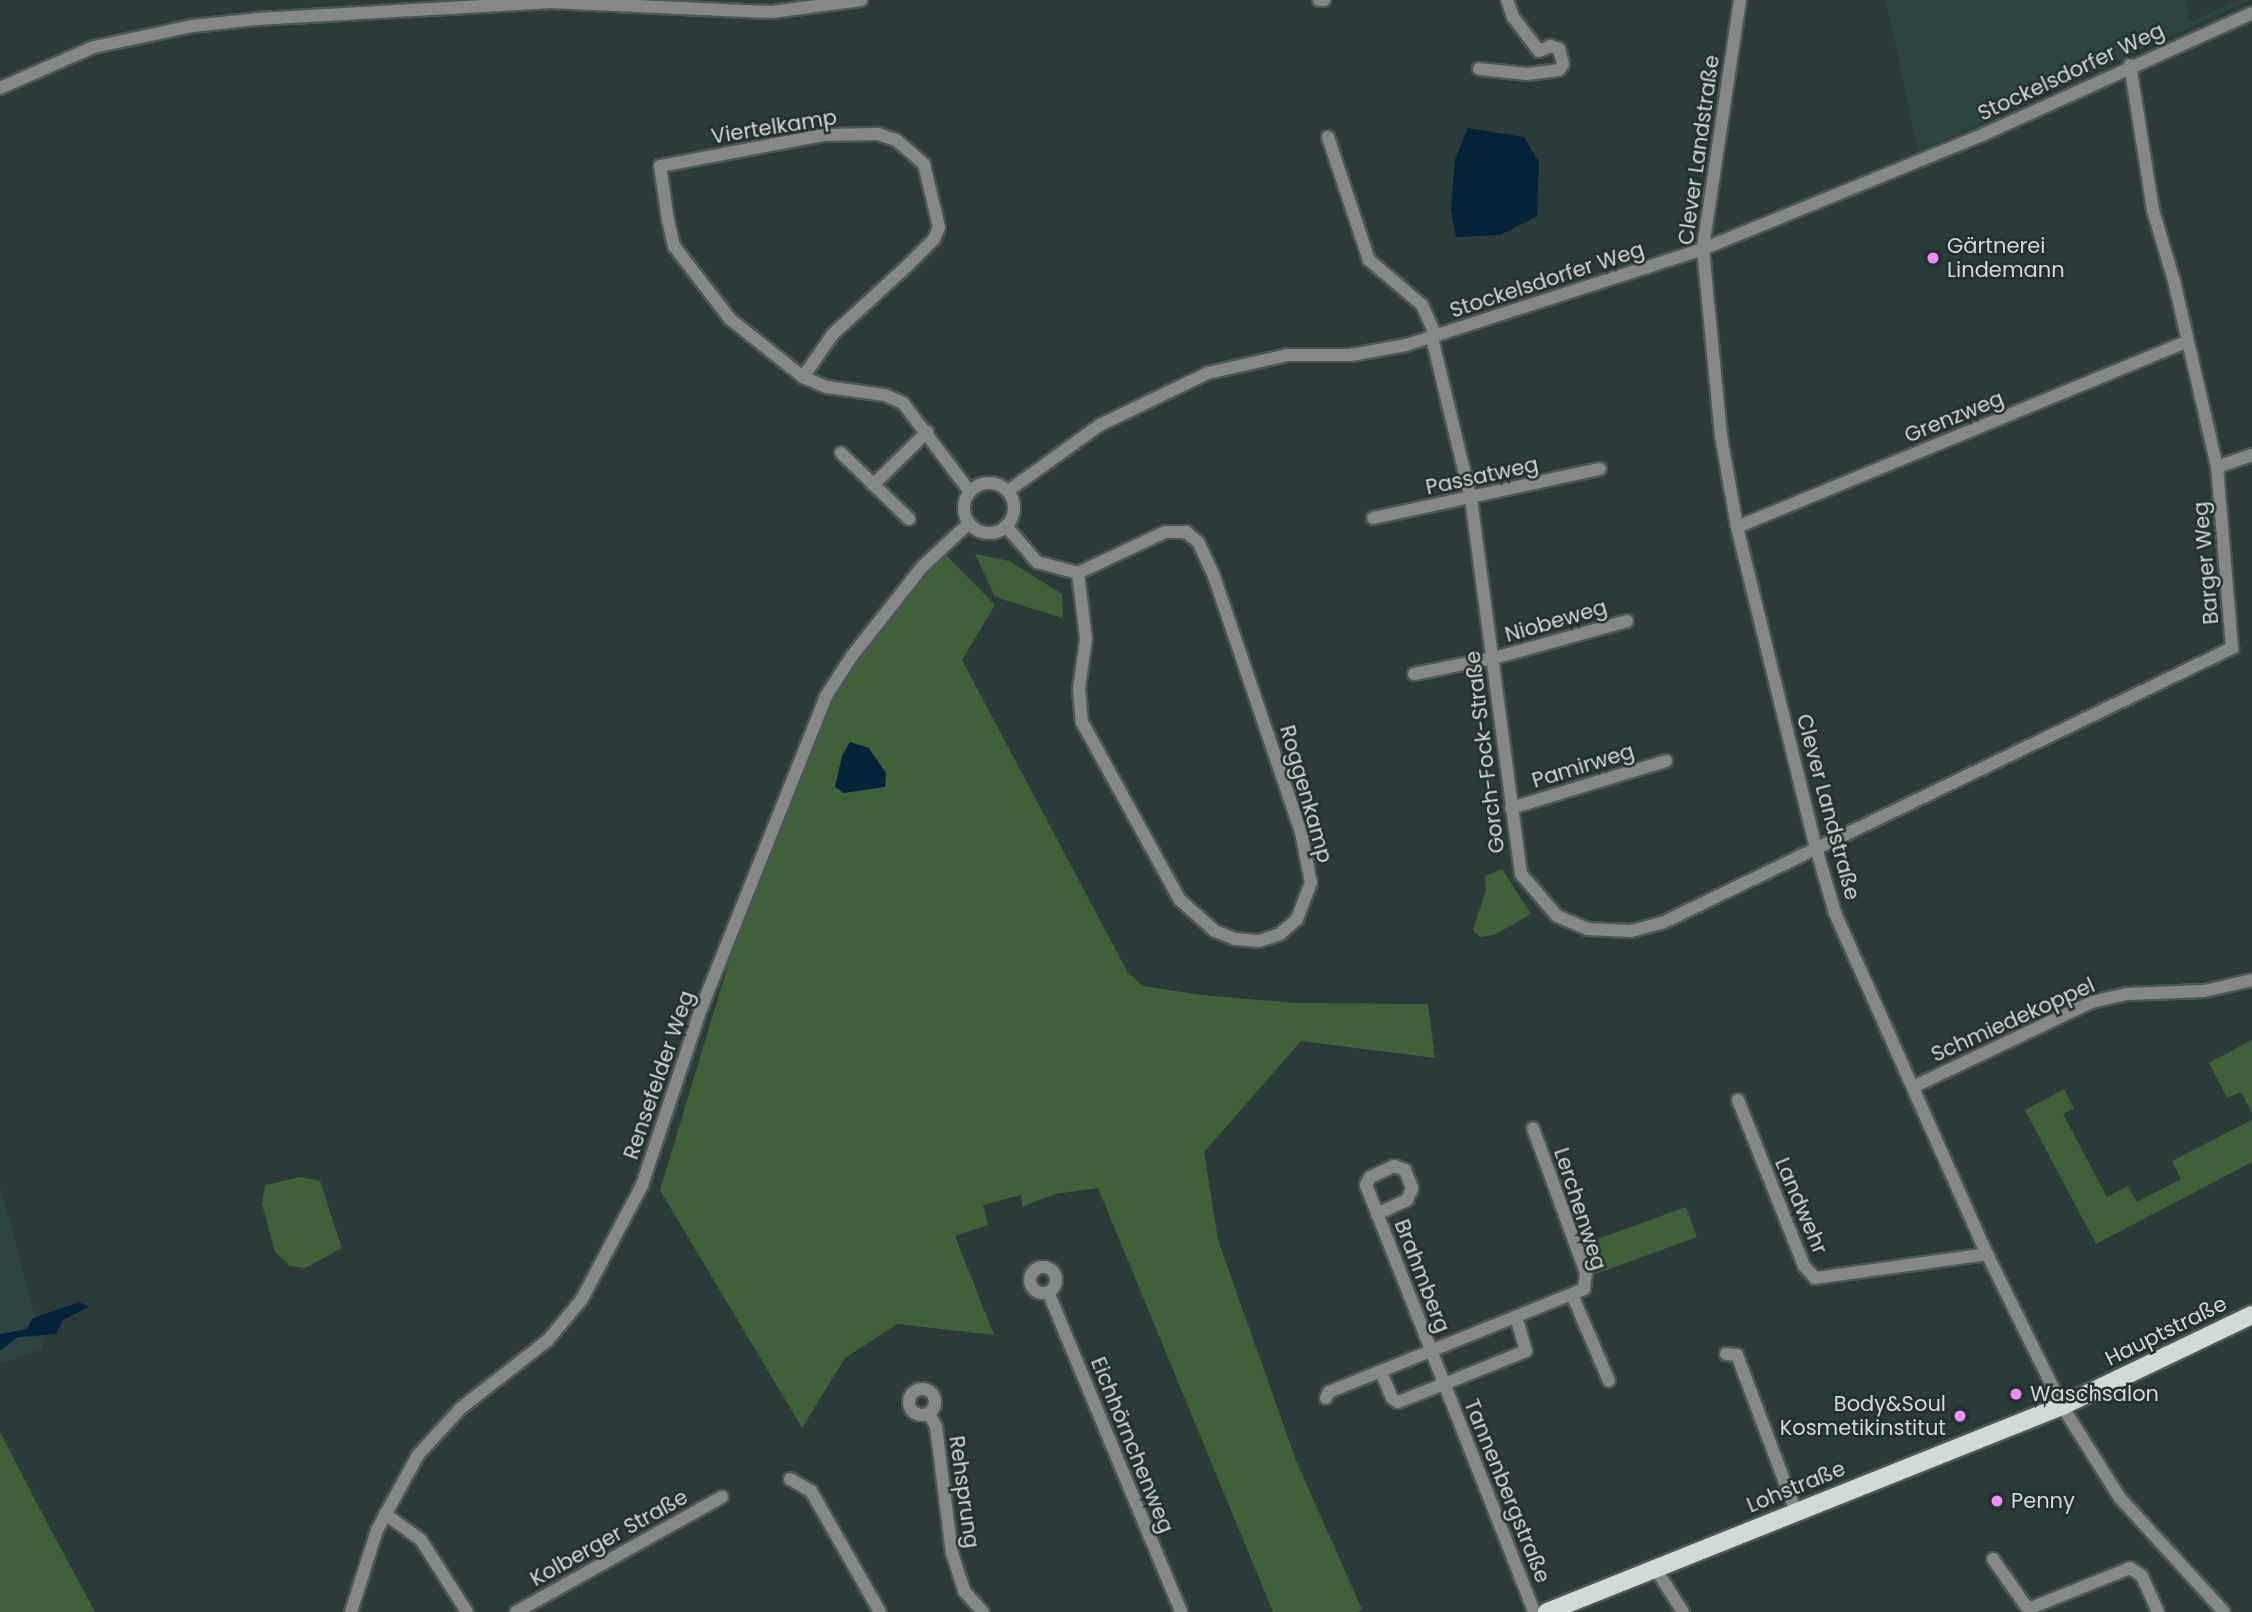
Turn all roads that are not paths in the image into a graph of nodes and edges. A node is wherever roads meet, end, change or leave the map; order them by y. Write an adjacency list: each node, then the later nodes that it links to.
1 (861, 0): 11 (street)
2 (1319, 0): 3 (street)
3 (1324, 0)
4 (1507, 0): 7 (street)
5 (1740, 0): 13 (street, Clever Landstraße)
6 (2252, 13): 8 (street, Stockelsdorfer Weg)
7 (1539, 51): 10 (street); 10 (street)
8 (2130, 65): 13 (street, Stockelsdorfer Weg); 15 (street, Barger Weg)
9 (1479, 69): 10 (street)
10 (1539, 69)
11 (0, 88)
12 (1328, 137): 14 (street, Gorch-Fock-Straße)
13 (1703, 249): 14 (street, Stockelsdorfer Weg); 30 (street, Clever Landstraße)
14 (1434, 337): 23 (street, Stockelsdorfer Weg); 25 (street, Gorch-Fock-Straße)
15 (2186, 342): 20 (street, Barger Weg); 30 (street, Grenzweg)
16 (803, 377): 16 (street, Viertelkamp); 17 (street, Viertelkamp)
17 (927, 432): 22 (street); 24 (street, Viertelkamp)
18 (841, 453): 22 (street)
19 (2252, 455): 20 (street)
20 (2217, 467): 37 (street, Barger Weg)
21 (1600, 469): 25 (street, Passatweg)
22 (873, 485): 27 (street)
23 (1008, 491): 24 (street); 29 (street)
24 (970, 492): 28 (street)
25 (1471, 499): 26 (street, Passatweg); 33 (street, Gorch-Fock-Straße)
26 (1373, 518)
27 (909, 519)
28 (969, 523): 29 (street); 59 (street, Rensefelder Weg)
29 (1006, 526): 31 (street)
30 (1737, 527): 37 (street, Clever Landstraße)
31 (1078, 573): 31 (street, Roggenkamp)
32 (1627, 621): 33 (street, Niobeweg)
33 (1494, 658): 34 (street, Niobeweg); 36 (street, Gorch-Fock-Straße)
34 (1414, 674)
35 (1666, 761): 36 (street, Pamirweg)
36 (1511, 808): 37 (street, Gorch-Fock-Straße)
37 (1816, 848): 39 (street, Clever Landstraße)
38 (2252, 980): 39 (street, Schmiedekoppel)
39 (1915, 1086): 43 (street, Clever Landstraße)
40 (1738, 1100): 43 (street, Landwehr)
41 (1533, 1128): 45 (street, Lerchenweg)
42 (1377, 1214): 48 (street, Brahmberg)
43 (1987, 1254): 54 (street, Clever Landstraße)
44 (1048, 1292): 68 (street, Eichhörnchenweg)
45 (1573, 1297): 47 (street); 51 (street)
46 (2252, 1315): 54 (main road, Hauptstraße)
47 (1517, 1318): 48 (street); 52 (street, Tannenbergstraße)
48 (1431, 1353): 50 (street); 52 (street, Tannenbergstraße)
49 (1726, 1354): 58 (street)
50 (1381, 1372): 52 (street, Tannenbergstraße); 53 (street)
51 (1608, 1381)
52 (1444, 1384): 69 (street, Tannenbergstraße)
53 (1326, 1398)
54 (2062, 1406): 58 (main road, Lohstraße); 73 (street, Clever Landstraße)
55 (929, 1413): 67 (street, Rehsprung)
56 (790, 1479): 66 (street)
57 (722, 1497): 65 (street, Kolberger Straße)
58 (1796, 1512): 61 (main road, Lohstraße)
59 (385, 1514): 63 (street, Rensefelder Weg); 64 (street)
60 (1993, 1559): 62 (street)
61 (1655, 1568): 70 (main road, Lohstraße); 71 (street)
62 (2028, 1610): 72 (street)
63 (351, 1612)
64 (467, 1612)
65 (516, 1612)
66 (880, 1612)
67 (982, 1612)
68 (1181, 1612)
69 (1534, 1612)
70 (1547, 1612)
71 (1683, 1612)
72 (2158, 1612)
73 (2224, 1612)

